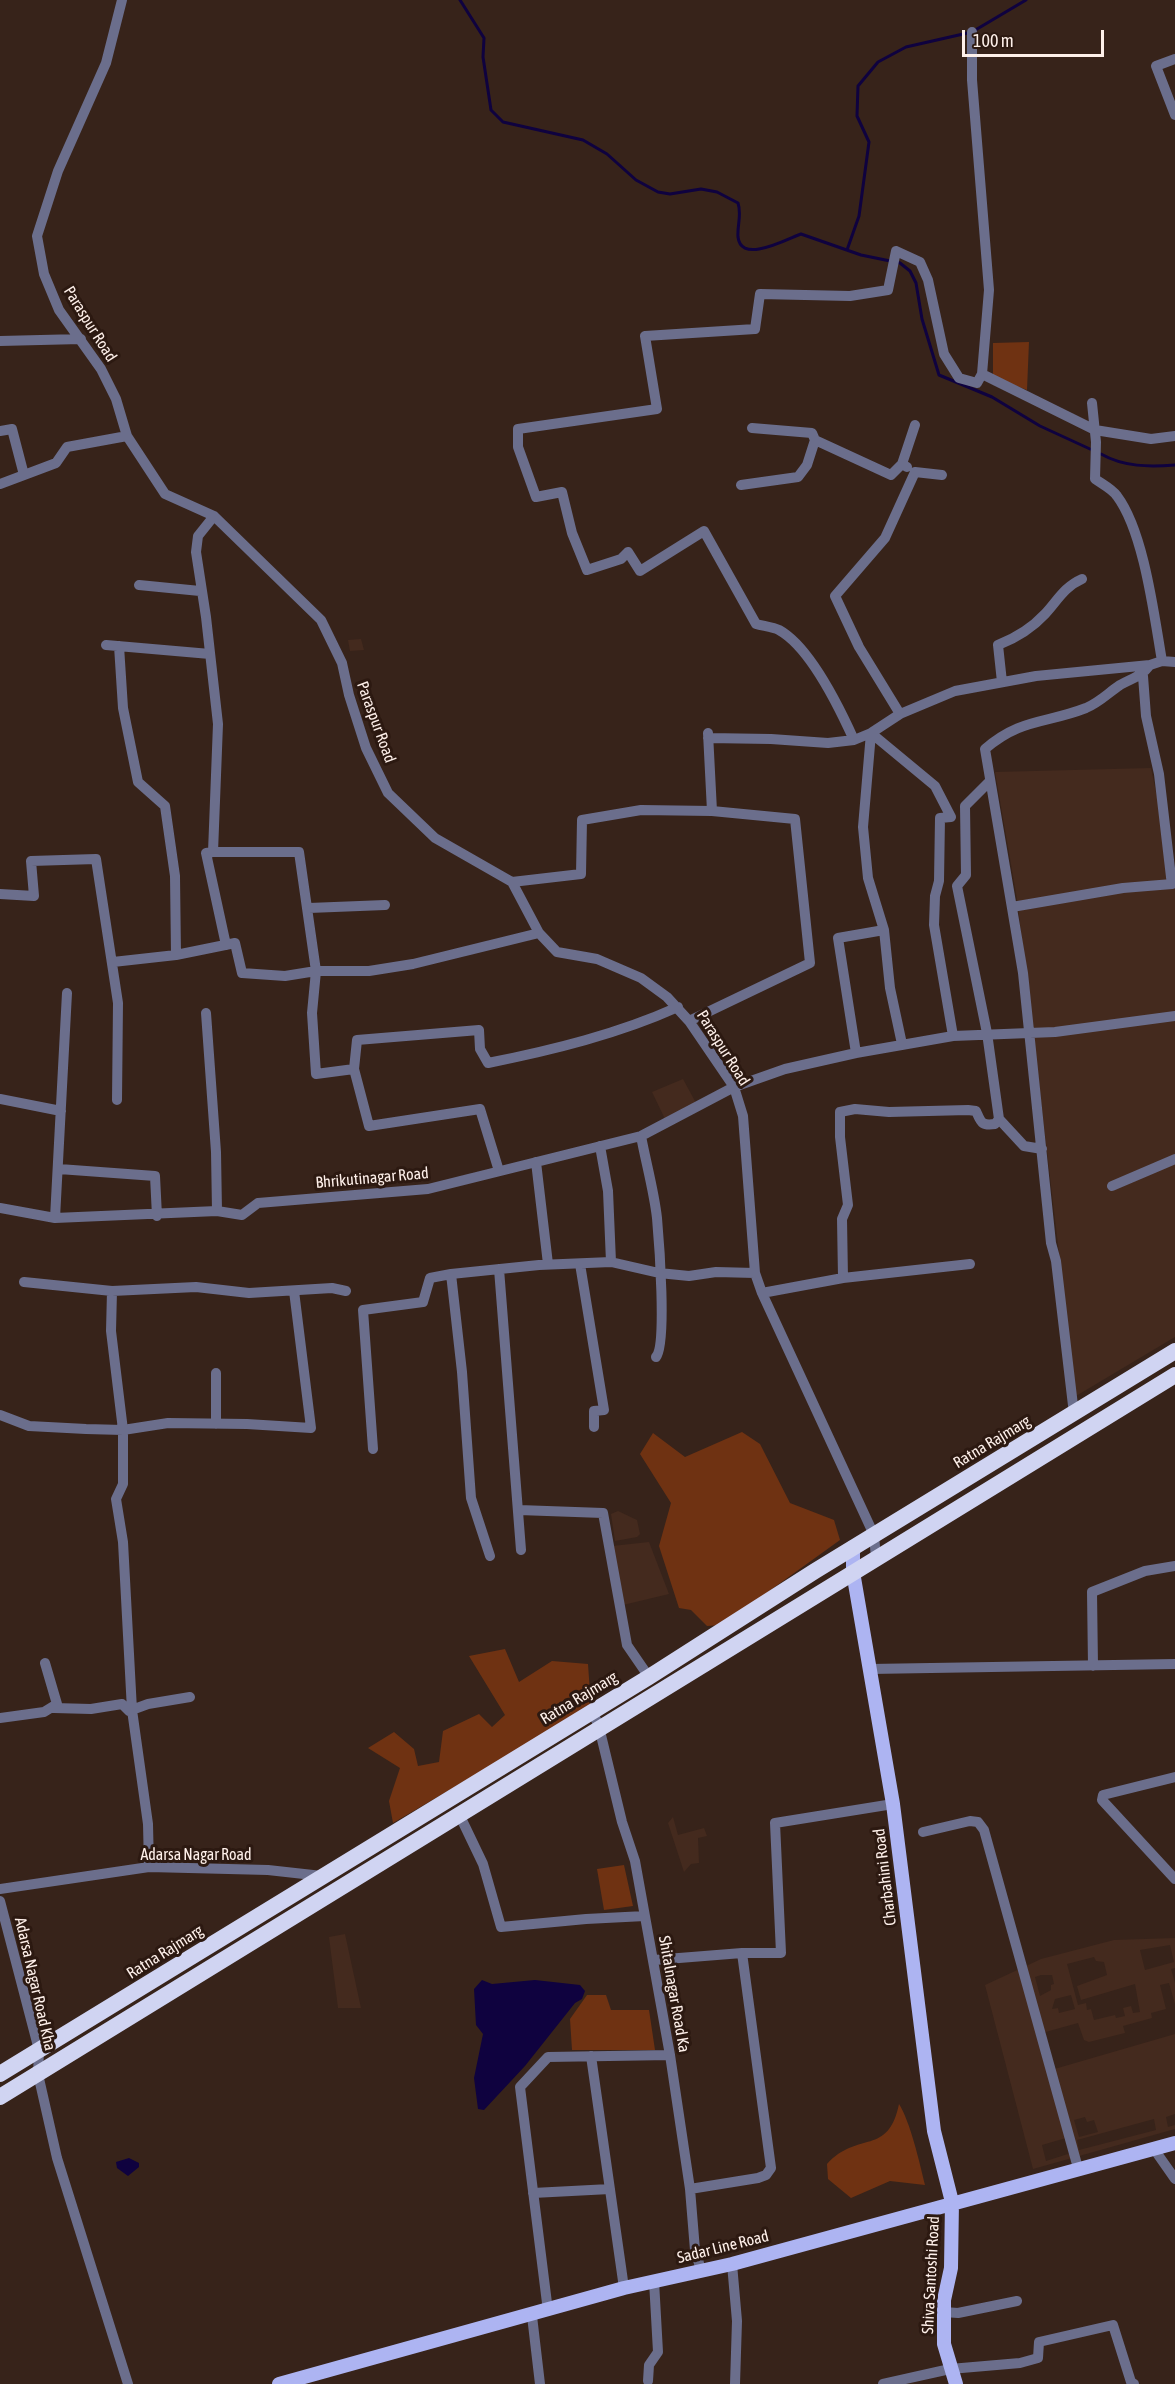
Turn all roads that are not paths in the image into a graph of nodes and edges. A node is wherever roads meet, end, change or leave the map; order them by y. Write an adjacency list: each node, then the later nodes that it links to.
1 (122, 0): 5 (street, Paraspur Road)
2 (972, 32): 7 (street)
3 (1175, 59): 4 (street)
4 (1175, 115)
5 (81, 339): 6 (street); 13 (street, Paraspur Road)
6 (0, 341)
7 (982, 374): 11 (street); 36 (street)
8 (1092, 403): 11 (street)
9 (915, 425): 16 (street)
10 (752, 428): 15 (street)
11 (1095, 430): 14 (street); 29 (street)
12 (0, 431): 18 (street)
13 (128, 436): 18 (street); 22 (street, Paraspur Road)
14 (1175, 436)
15 (815, 440): 16 (street); 21 (street)
16 (902, 464): 17 (street)
17 (915, 471): 19 (street); 34 (street)
18 (24, 475): 20 (street)
19 (942, 475)
20 (0, 484)
21 (741, 485)
22 (214, 516): 25 (street); 40 (street, Paraspur Road)
23 (1082, 579): 33 (street)
24 (139, 585): 25 (street)
25 (200, 591): 28 (street)
26 (105, 645): 27 (street)
27 (120, 646): 28 (street); 49 (street)
28 (210, 654): 39 (street)
29 (1162, 661): 30 (street); 31 (street)
30 (1175, 662)
31 (1150, 665): 32 (street); 33 (street)
32 (1143, 676): 37 (street); 41 (street)
33 (1002, 682): 34 (street)
34 (900, 714): 35 (street)
35 (871, 733): 36 (street); 46 (street); 59 (street)
36 (854, 740): 38 (street)
37 (990, 781): 44 (street); 58 (street)
38 (712, 811): 40 (street); 56 (street)
39 (213, 852): 45 (street); 48 (street)
40 (512, 882): 47 (street, Paraspur Road)
41 (1174, 883): 44 (street)
42 (0, 894): 50 (street)
43 (385, 905): 45 (street)
44 (1012, 907): 57 (street)
45 (309, 908): 51 (street)
46 (884, 930): 60 (street); 61 (street)
47 (539, 933): 51 (street); 53 (street, Paraspur Road)
48 (226, 945): 49 (street); 51 (street)
49 (176, 955): 50 (street)
50 (113, 962): 65 (street)
51 (316, 971): 62 (street)
52 (67, 993): 66 (street)
53 (678, 1007): 56 (street, Paraspur Road); 62 (street)
54 (206, 1013): 77 (street)
55 (1175, 1016): 57 (street, Bhrikutinagar Road)
56 (689, 1021): 63 (street, Paraspur Road)
57 (1028, 1031): 58 (street, Bhrikutinagar Road); 70 (street)
58 (987, 1033): 59 (street, Bhrikutinagar Road); 67 (street)
59 (953, 1036): 60 (street, Bhrikutinagar Road)
60 (902, 1044): 61 (street, Bhrikutinagar Road)
61 (856, 1053): 63 (street, Bhrikutinagar Road)
62 (354, 1069): 74 (street)
63 (734, 1087): 68 (street, Bhrikutinagar Road); 86 (street, Paraspur Road)
64 (0, 1099): 66 (street)
65 (117, 1100)
66 (61, 1111): 73 (street)
67 (999, 1119): 70 (street); 88 (street)
68 (641, 1136): 69 (street, Bhrikutinagar Road); 85 (street)
69 (600, 1146): 72 (street, Bhrikutinagar Road); 80 (street)
70 (1042, 1149): 98 (street)
71 (1175, 1159): 75 (street)
72 (536, 1162): 74 (street, Bhrikutinagar Road); 81 (street)
73 (59, 1169): 78 (street); 79 (street)
74 (499, 1171): 77 (street, Bhrikutinagar Road)
75 (1112, 1186)
76 (0, 1208): 79 (street, Bhrikutinagar Road)
77 (217, 1211): 78 (street, Bhrikutinagar Road)
78 (157, 1216): 79 (street, Bhrikutinagar Road)
79 (55, 1218)
80 (611, 1262): 82 (street); 85 (street)
81 (548, 1264): 82 (street); 84 (street)
82 (580, 1264): 101 (street)
83 (970, 1264): 88 (street)
84 (499, 1269): 87 (street); 104 (street)
85 (659, 1273): 86 (street); 95 (street)
86 (755, 1273): 93 (street, Paraspur Road)
87 (452, 1274): 103 (street); 108 (street)
88 (843, 1278): 93 (street)
89 (24, 1282): 90 (street)
90 (112, 1291): 91 (street); 102 (street)
91 (294, 1291): 92 (street); 100 (street)
92 (346, 1291)
93 (762, 1293): 105 (street, Paraspur Road)
94 (1175, 1351): 98 (highway, Ratna Rajmarg)
95 (656, 1357)
96 (216, 1373): 100 (street)
97 (1175, 1375): 109 (highway)
98 (1074, 1414): 105 (highway, Ratna Rajmarg)
99 (0, 1415): 102 (street)
100 (216, 1424): 102 (street)
101 (594, 1427)
102 (123, 1430): 119 (street)
103 (373, 1449)
104 (519, 1510): 107 (street); 116 (street)
105 (874, 1535): 106 (highway, Ratna Rajmarg); 109 (street, Paraspur Road)
106 (853, 1547): 111 (main road, Charbahini Road); 116 (highway, Ratna Rajmarg)
107 (521, 1550)
108 (490, 1556)
109 (876, 1558): 111 (highway)
110 (1175, 1566): 114 (street)
111 (853, 1572): 115 (main road, Charbahini Road); 122 (highway)
112 (45, 1662): 118 (street)
113 (1175, 1664): 114 (street)
114 (1093, 1666): 115 (street)
115 (870, 1669): 124 (main road, Charbahini Road)
116 (649, 1677): 120 (highway, Ratna Rajmarg)
117 (190, 1697): 119 (street)
118 (54, 1708): 119 (street); 121 (street)
119 (132, 1710): 127 (street)
120 (592, 1710): 122 (street, Shitalnagar Road Ka); 128 (highway, Ratna Rajmarg)
121 (0, 1718)
122 (599, 1727): 125 (highway); 132 (street, Shitalnagar Road Ka)
123 (1175, 1777): 129 (street)
124 (893, 1804): 133 (street); 148 (main road, Charbahini Road)
125 (460, 1815): 132 (street); 139 (highway)
126 (923, 1832): 143 (street)
127 (149, 1867): 128 (street, Adarsa Nagar Road); 130 (street, Adarsa Nagar Road)
128 (322, 1875): 135 (highway, Ratna Rajmarg)
129 (1175, 1879)
130 (0, 1889)
131 (0, 1901): 135 (street, Adarsa Nagar Road Kha)
132 (645, 1917): 134 (street, Shitalnagar Road Ka)
133 (742, 1953): 134 (street); 146 (street)
134 (654, 1960): 136 (street, Shitalnagar Road Ka)
135 (39, 2050): 138 (highway, Ratna Rajmarg); 139 (street, Adarsa Nagar Road Kha)
136 (670, 2055): 137 (street); 146 (street, Shitalnagar Road Ka)
137 (591, 2056): 145 (street); 147 (street)
138 (0, 2074)
139 (38, 2074): 140 (highway); 159 (street, Adarsa Nagar Road Kha)
140 (0, 2097)
141 (1175, 2143): 142 (main road, Sadar Line Road)
142 (1154, 2149): 143 (main road, Sadar Line Road); 144 (street)
143 (1078, 2168): 148 (main road, Sadar Line Road)
144 (1175, 2179)
145 (610, 2189): 147 (street); 152 (street)
146 (690, 2189): 150 (street, Shitalnagar Road Ka)
147 (533, 2193): 154 (street)
148 (952, 2202): 149 (main road, Sadar Line Road); 155 (main road, Shiva Santoshi Road)
149 (732, 2264): 150 (main road, Sadar Line Road); 162 (street)
150 (701, 2270): 151 (main road, Sadar Line Road)
151 (654, 2281): 152 (main road, Sadar Line Road); 158 (street)
152 (624, 2288): 154 (main road, Sadar Line Road)
153 (1017, 2301): 155 (street)
154 (548, 2311): 156 (main road, Sadar Line Road)
155 (944, 2313): 157 (main road, Shiva Santoshi Road)
156 (532, 2316): 160 (main road, Sadar Line Road); 161 (street)
157 (950, 2369): 163 (street); 164 (main road, Shiva Santoshi Road); 165 (street)
158 (648, 2381)
159 (128, 2384)
160 (279, 2384)
161 (540, 2384)
162 (735, 2384)
163 (883, 2384)
164 (956, 2384)
165 (1134, 2384)

